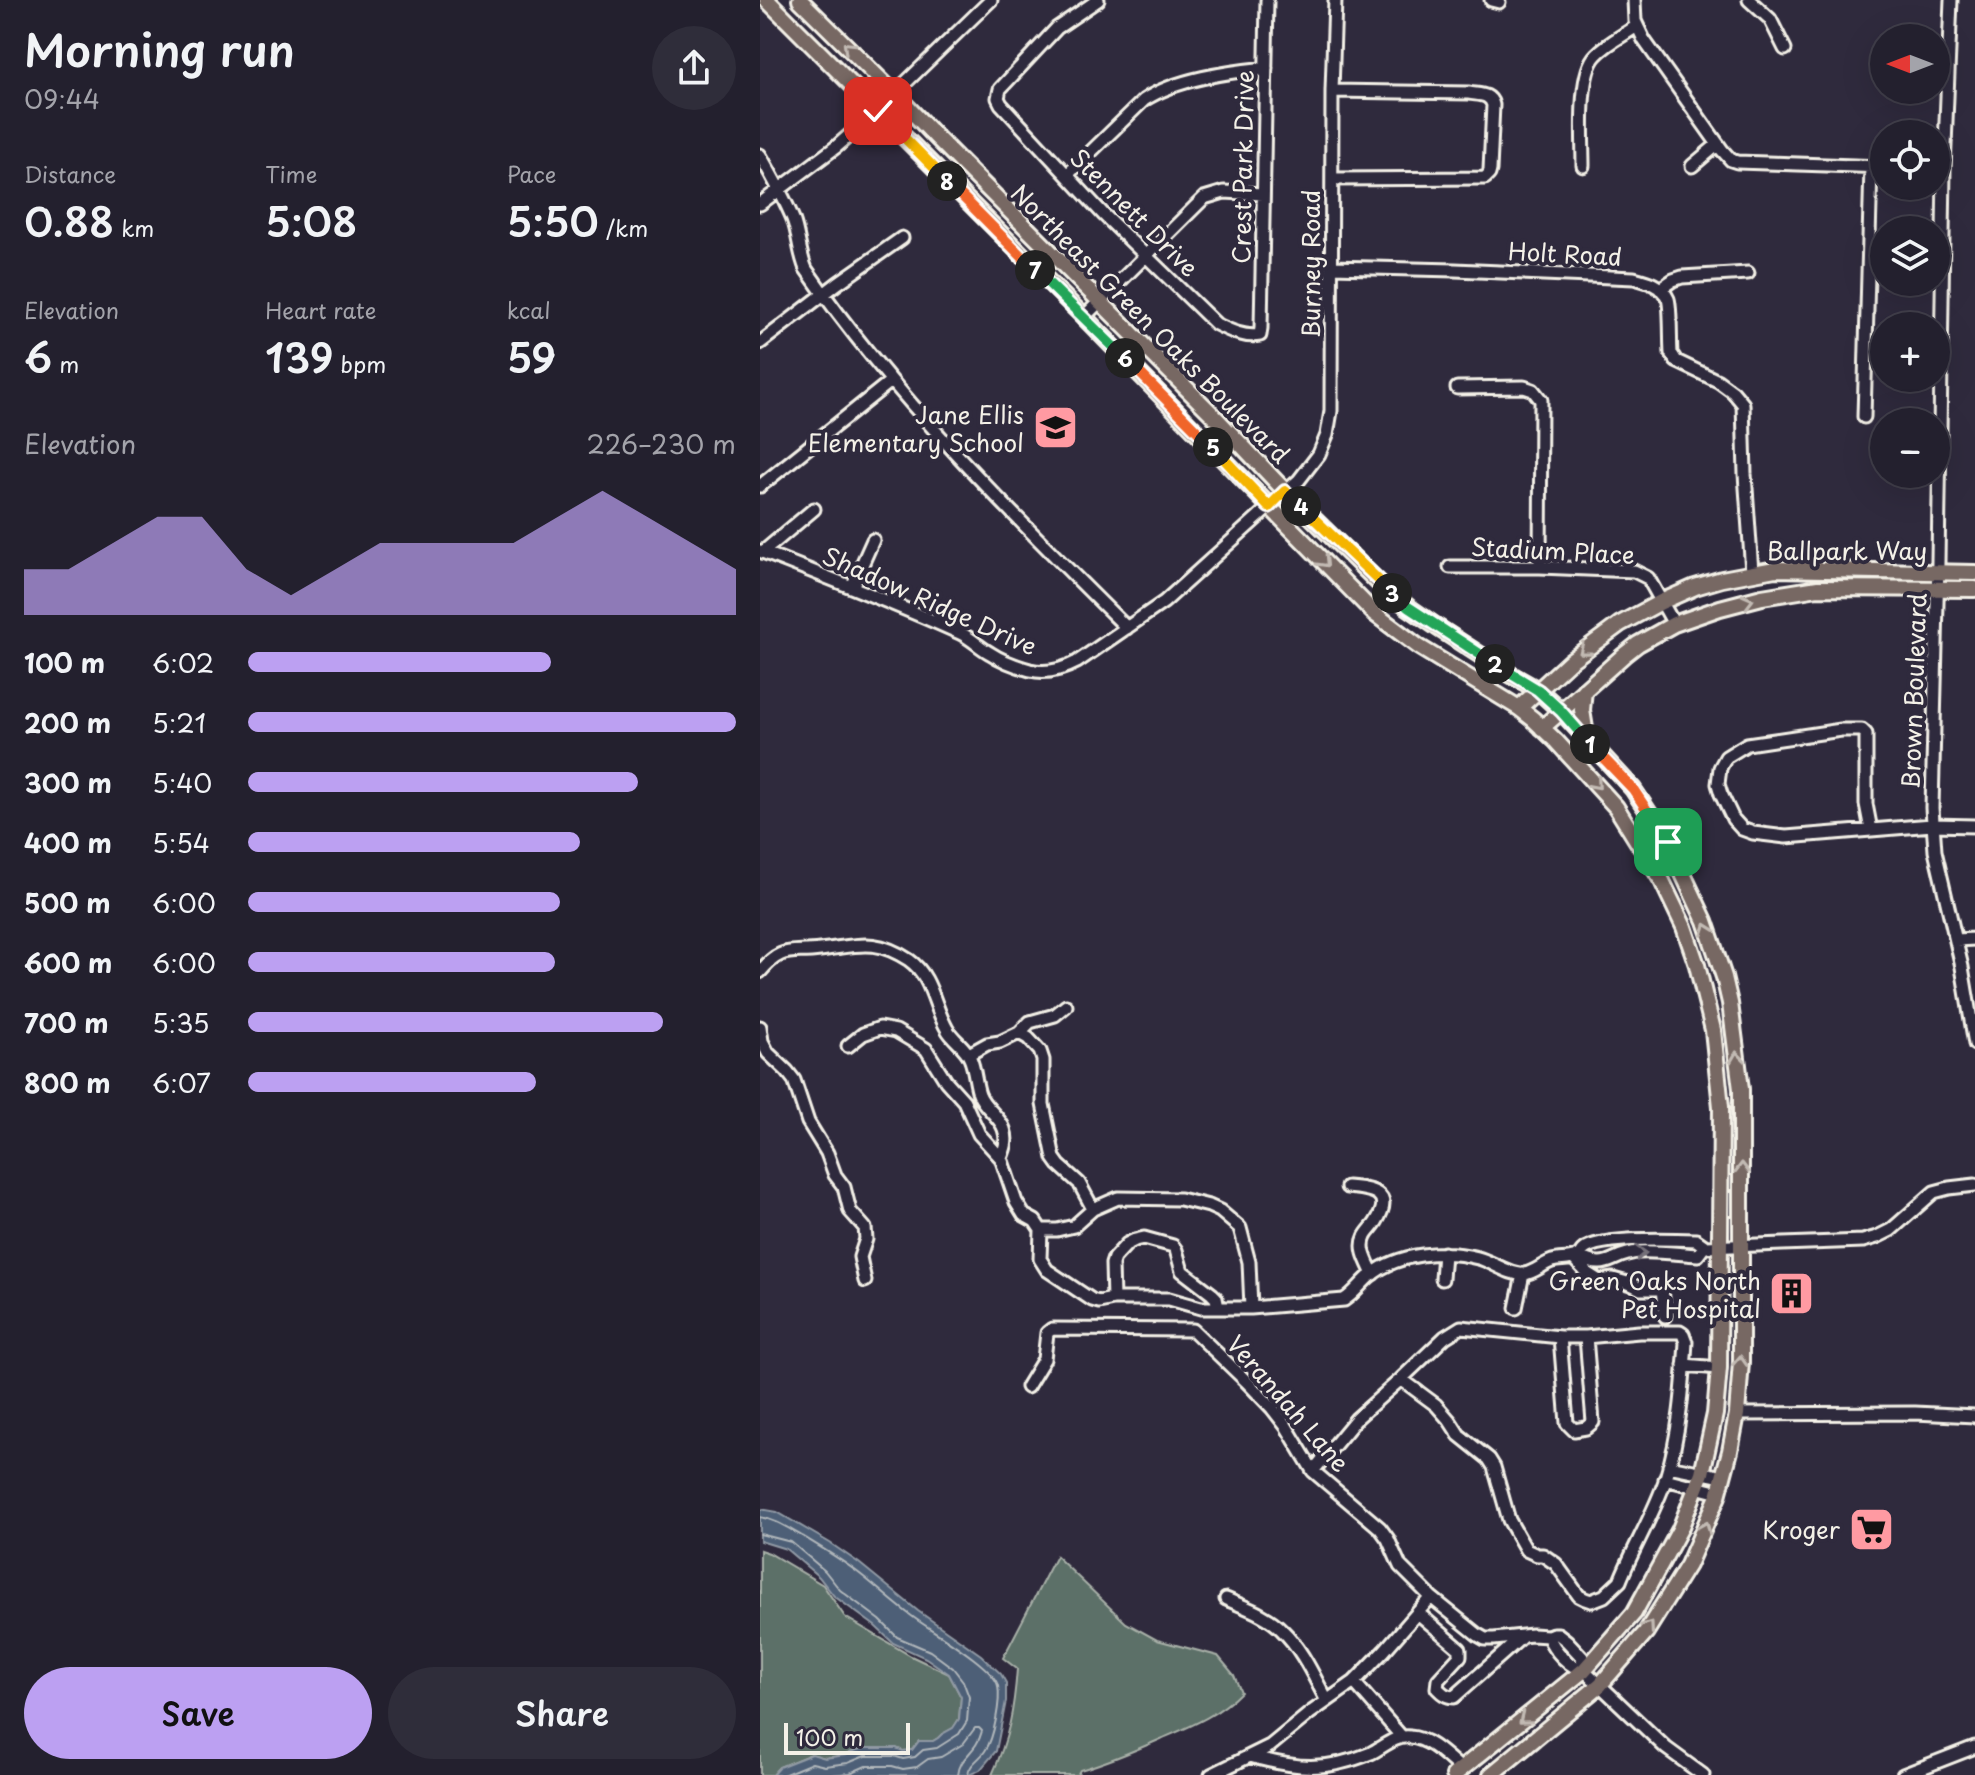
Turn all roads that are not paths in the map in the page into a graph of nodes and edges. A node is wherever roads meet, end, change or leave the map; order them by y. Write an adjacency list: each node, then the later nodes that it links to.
1 (767, 0): 15 (main road, Northeast Green Oaks Boulevard)
2 (800, 0): 14 (main road, Northeast Green Oaks Boulevard, one-way to 2)
3 (991, 0): 14 (street)
4 (1098, 0): 22 (street, Stennett Drive)
5 (1267, 0): 12 (street, Crest Park Drive)
6 (1335, 0): 13 (street, Burney Road)
7 (1634, 0): 10 (street)
8 (1749, 0): 11 (street)
9 (1951, 0): 16 (street, Brown Boulevard)
10 (1637, 26): 17 (street); 19 (street)
11 (1785, 49)
12 (1266, 68): 22 (street); 25 (street, Crest Park Drive)
13 (1332, 91): 23 (street, Burney Road); 23 (street)
14 (895, 94): 15 (street); 35 (main road, Northeast Green Oaks Boulevard)
15 (878, 111): 24 (street); 36 (main road, Northeast Green Oaks Boulevard)
16 (1943, 120)
17 (1718, 144): 20 (street); 21 (street)
18 (760, 155): 24 (street)
19 (1583, 166)
20 (1692, 166)
21 (1870, 167)
22 (1067, 175): 30 (street, Stennett Drive)
23 (1332, 179): 31 (street, Burney Road)
24 (779, 190): 28 (street); 34 (street)
25 (1263, 194): 30 (street); 37 (street, Crest Park Drive)
26 (1876, 200): 41 (street)
27 (1940, 200): 51 (street, Brown Boulevard)
28 (760, 204)
29 (902, 238): 34 (street)
30 (1146, 256): 35 (street); 37 (street, Stennett Drive)
31 (1331, 267): 33 (street, Holt Road); 43 (street, Burney Road)
32 (1748, 273): 33 (street)
33 (1660, 289): 50 (street)
34 (823, 295): 38 (street); 39 (street)
35 (1099, 301): 36 (street); 43 (main road, Northeast Green Oaks Boulevard)
36 (1084, 317): 44 (main road, Northeast Green Oaks Boulevard)
37 (1260, 335)
38 (760, 343)
39 (891, 381): 42 (street); 58 (street)
40 (1457, 388): 49 (street)
41 (1864, 417)
42 (760, 486)
43 (1285, 491): 44 (street, Burney Road); 60 (main road, Northeast Green Oaks Boulevard)
44 (1269, 507): 58 (street, Shadow Ridge Drive); 63 (main road, Northeast Green Oaks Boulevard, one-way to 63)
45 (814, 509): 47 (street)
46 (873, 540): 53 (street)
47 (762, 551): 53 (street, Shadow Ridge Drive)
48 (1450, 567): 49 (street, Stadium Place)
49 (1540, 567): 56 (street, Stadium Place)
50 (1752, 572): 51 (main road, Ballpark Way); 56 (main road, Ballpark Way)
51 (1938, 573): 52 (main road, Ballpark Way); 54 (street, Brown Boulevard)
52 (1975, 573)
53 (852, 587): 58 (street, Shadow Ridge Drive)
54 (1938, 588): 55 (main road, Ballpark Way); 57 (main road, Ballpark Way, one-way to 54); 67 (street, Brown Boulevard)
55 (1975, 589)
56 (1661, 602): 57 (street, Stadium Place); 59 (main road, Ballpark Way, one-way to 59)
57 (1674, 624): 62 (main road, Ballpark Way)
58 (1127, 628)
59 (1562, 668): 60 (main road); 61 (main road, Ballpark Way)
60 (1508, 673): 61 (main road, Northeast Green Oaks Boulevard)
61 (1538, 690): 63 (main road, Ballpark Way); 64 (main road, Northeast Green Oaks Boulevard)
62 (1584, 690): 64 (main road, Ballpark Way); 66 (main road)
63 (1519, 708): 65 (main road, Northeast Green Oaks Boulevard)
64 (1561, 711): 65 (main road, Ballpark Way); 66 (main road, Northeast Green Oaks Boulevard)
65 (1542, 728): 84 (main road, Northeast Green Oaks Boulevard, one-way to 84)
66 (1587, 741): 85 (main road, Northeast Green Oaks Boulevard, one-way to 66)
67 (1932, 825): 68 (street); 69 (street); 71 (street, Brown Boulevard)
68 (1975, 826)
69 (1871, 830): 69 (street)
70 (1975, 939): 71 (street)
71 (1956, 940): 76 (street, Brown Boulevard)
72 (760, 972): 78 (street)
73 (1066, 1006): 75 (street)
74 (760, 1027): 92 (street)
75 (1019, 1033): 78 (street); 82 (street)
76 (1975, 1044)
77 (848, 1046): 79 (street)
78 (969, 1054): 79 (street)
79 (1001, 1158): 83 (street)
80 (1975, 1185): 85 (street)
81 (1347, 1187): 89 (street)
82 (1093, 1209): 83 (street); 95 (street)
83 (1041, 1230): 93 (street)
84 (1721, 1246): 85 (street); 86 (street); 101 (main road, Northeast Green Oaks Boulevard)
85 (1742, 1246): 104 (main road, Northeast Green Oaks Boulevard, one-way to 85)
86 (1704, 1247): 88 (street); 88 (street, one-way to 86)
87 (1444, 1253): 89 (street); 90 (street); 91 (street)
88 (1575, 1257): 90 (street); 97 (street)
89 (1373, 1274): 95 (street)
90 (1523, 1274): 96 (street)
91 (1442, 1279)
92 (865, 1281)
93 (1113, 1299): 94 (street); 94 (street)
94 (1218, 1308): 95 (street)
95 (1251, 1308)
96 (1516, 1308)
97 (1665, 1316)
98 (1560, 1337): 99 (street); 99 (street); 102 (street)
99 (1586, 1337): 100 (street)
100 (1684, 1365): 101 (street); 106 (street)
101 (1719, 1368): 110 (main road, Northeast Green Oaks Boulevard)
102 (1401, 1379): 107 (street); 109 (street)
103 (1027, 1387): 107 (street, Verandah Lane)
104 (1737, 1414): 105 (street); 108 (main road, Northeast Green Oaks Boulevard)
105 (1975, 1416)
106 (1669, 1466): 109 (street); 110 (street)
107 (1313, 1471): 112 (street, Verandah Lane)
108 (1723, 1477): 110 (street); 111 (main road, Northeast Green Oaks Boulevard)
109 (1665, 1479): 110 (street)
110 (1700, 1480): 111 (street); 116 (main road, Northeast Green Oaks Boulevard)
111 (1719, 1493): 118 (main road, Northeast Green Oaks Boulevard, one-way to 111)
112 (1431, 1597): 114 (street); 115 (street, Verandah Lane)
113 (1226, 1599): 119 (street)
114 (1418, 1613): 115 (street); 117 (street)
115 (1523, 1636): 116 (street, Verandah Lane)
116 (1584, 1670): 118 (street, Verandah Lane); 123 (main road, Northeast Green Oaks Boulevard, one-way to 123)
117 (1354, 1682): 119 (street); 120 (street)
118 (1600, 1685): 125 (main road, Northeast Green Oaks Boulevard); 126 (street, Verandah Lane)
119 (1327, 1701): 122 (street)
120 (1401, 1736): 122 (street); 123 (street)
121 (1975, 1747): 127 (street)
122 (1250, 1756): 124 (street)
123 (1458, 1772)
124 (1211, 1775)
125 (1491, 1775)
126 (1703, 1775)
127 (1903, 1775)

